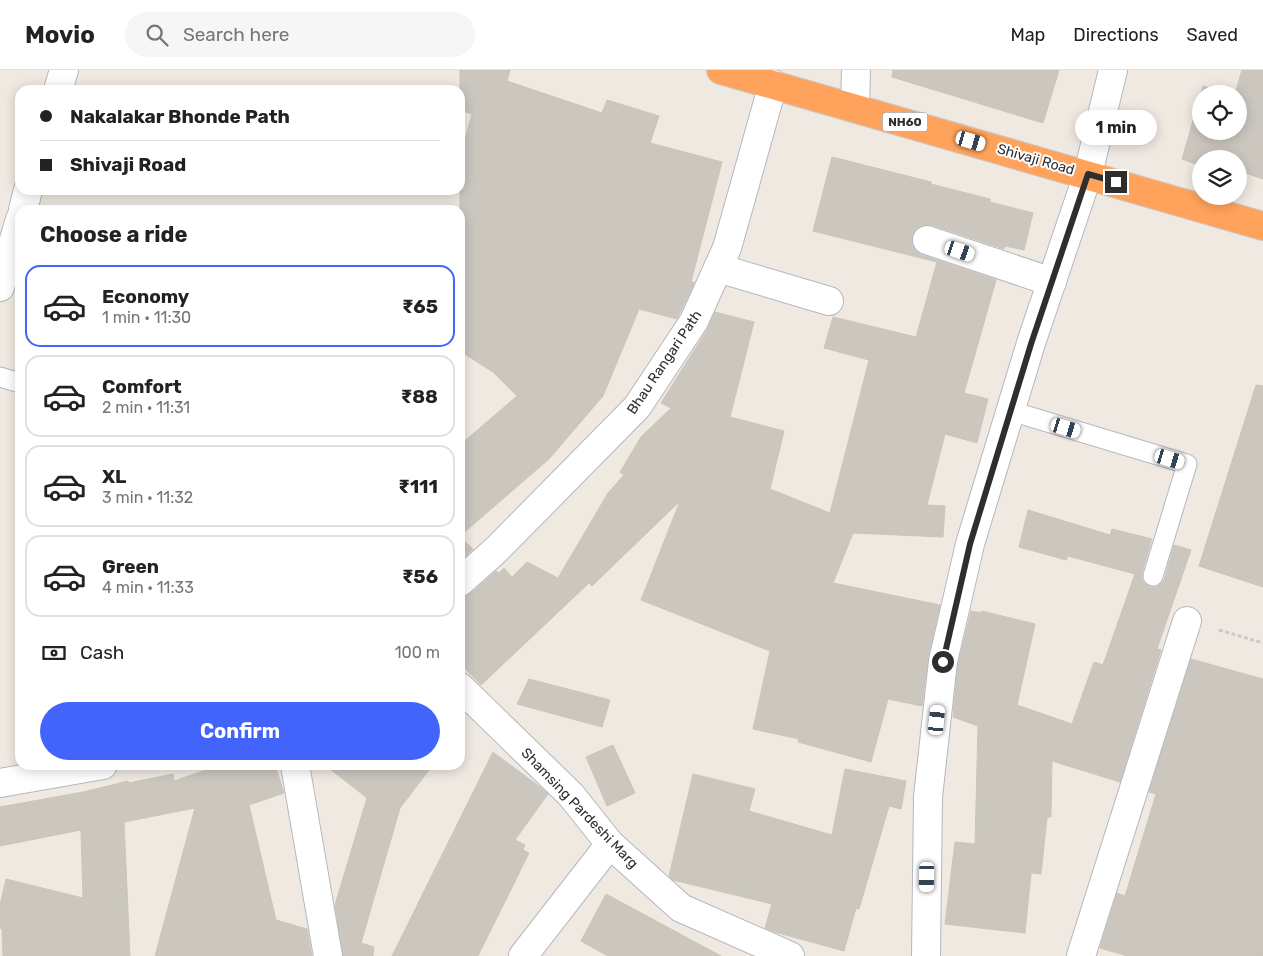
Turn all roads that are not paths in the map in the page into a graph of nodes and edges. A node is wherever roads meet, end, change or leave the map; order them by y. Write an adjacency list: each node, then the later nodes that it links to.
1 (64, 70): 6 (street)
2 (721, 70): 5 (highway, Shivaji Road / NH60)
3 (856, 70): 7 (street)
4 (1113, 70): 8 (street)
5 (773, 84): 7 (highway, Shivaji Road / NH60); 12 (street, Bhau Rangari Path)
6 (60, 85)
7 (856, 108): 8 (highway, Shivaji Road / NH60)
8 (1088, 174): 9 (highway, Shivaji Road / NH60); 13 (street)
9 (1263, 226)
10 (15, 236): 14 (street)
11 (927, 240): 13 (street)
12 (718, 268): 15 (street); 20 (street, Bhau Rangari Path)
13 (1052, 282): 18 (street)
14 (0, 287)
15 (829, 301)
16 (0, 377): 17 (lane)
17 (15, 382)
18 (1011, 411): 19 (lane); 31 (street)
19 (1153, 576)
20 (465, 578)
21 (1187, 621): 32 (street)
22 (465, 692): 27 (street, Shamsing Pardeshi Marg)
23 (50, 770): 25 (street)
24 (296, 770): 28 (street)
25 (29, 772): 26 (street)
26 (0, 783)
27 (610, 844): 29 (street); 30 (street, Shamsing Pardeshi Marg)
28 (328, 956)
29 (523, 956)
30 (790, 956)
31 (926, 956)
32 (1081, 956)

